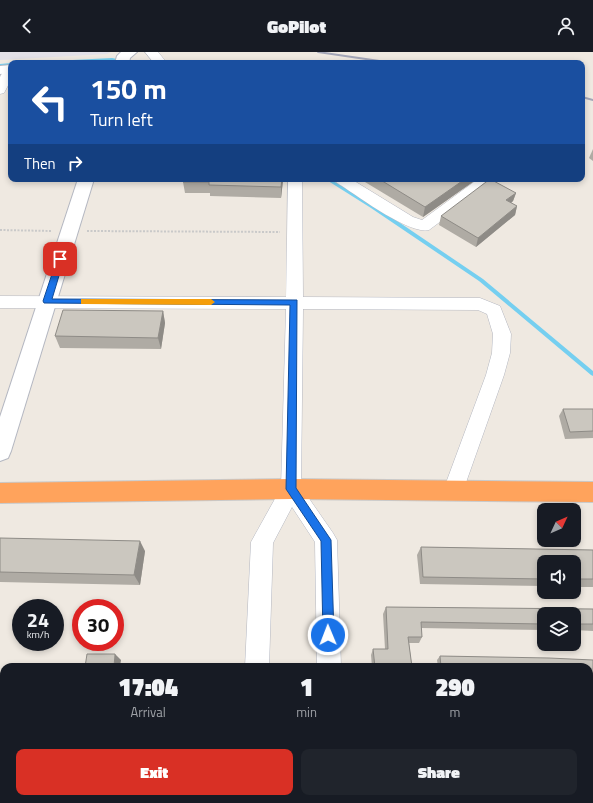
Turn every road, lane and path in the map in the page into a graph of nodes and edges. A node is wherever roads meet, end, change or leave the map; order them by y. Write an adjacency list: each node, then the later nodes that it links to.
1 (150, 52): 2 (street)
2 (158, 60)
3 (7, 69): 4 (street)
4 (0, 90)
5 (85, 182): 10 (street)
6 (295, 182): 11 (street)
7 (346, 182): 8 (street)
8 (483, 182)
9 (0, 230): 10 (path)
10 (70, 231): 11 (path); 12 (street)
11 (296, 232): 14 (street)
12 (47, 301): 13 (street); 14 (street); 15 (street)
13 (0, 302)
14 (294, 302): 16 (street); 17 (street)
15 (0, 451)
16 (291, 489): 17 (highway); 19 (highway); 20 (street); 21 (street)
17 (453, 491): 18 (highway)
18 (593, 492)
19 (0, 493)
20 (257, 663)
21 (329, 663)

